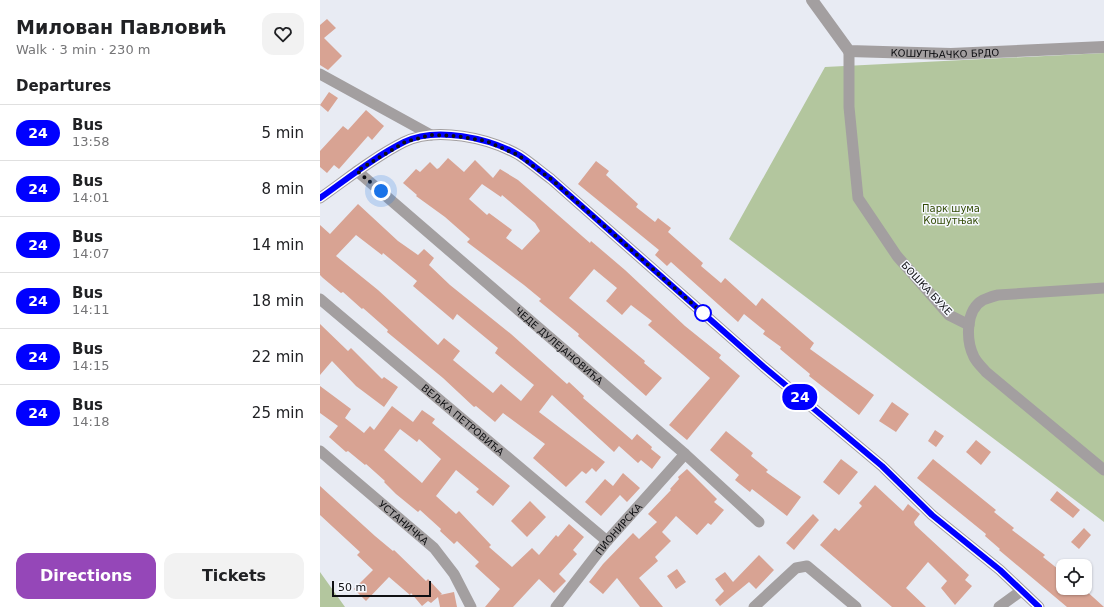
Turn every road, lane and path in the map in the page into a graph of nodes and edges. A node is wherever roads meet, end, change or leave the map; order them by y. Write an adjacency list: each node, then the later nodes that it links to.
1 (812, 0): 3 (street)
2 (1104, 47): 3 (street, КОШУТЊАЧКО БРДО)
3 (849, 51): 10 (street, БОШКА БУХЕ)
4 (320, 74): 5 (street)
5 (431, 135): 6 (street); 16 (street)
6 (357, 171): 7 (street); 12 (street, ЧЕДЕ ДУЛЕЈАНОВИЋА)
7 (320, 198)
8 (1104, 288): 10 (street)
9 (320, 298): 15 (street, ВЕЉКА ПЕТРОВИЋА)
10 (969, 325): 13 (street)
11 (320, 452): 17 (street, УСТАНИЧКА)
12 (685, 454): 14 (street, ЧЕДЕ ДУЛЕЈАНОВИЋА); 15 (street, ПИОНИРСКА)
13 (1104, 470)
14 (759, 522)
15 (607, 541): 18 (street, ПИОНИРСКА)
16 (1021, 591): 21 (street); 22 (street)
17 (471, 607)
18 (556, 607)
19 (754, 607): 20 (street)
20 (856, 607)
21 (999, 607)
22 (1039, 607)

